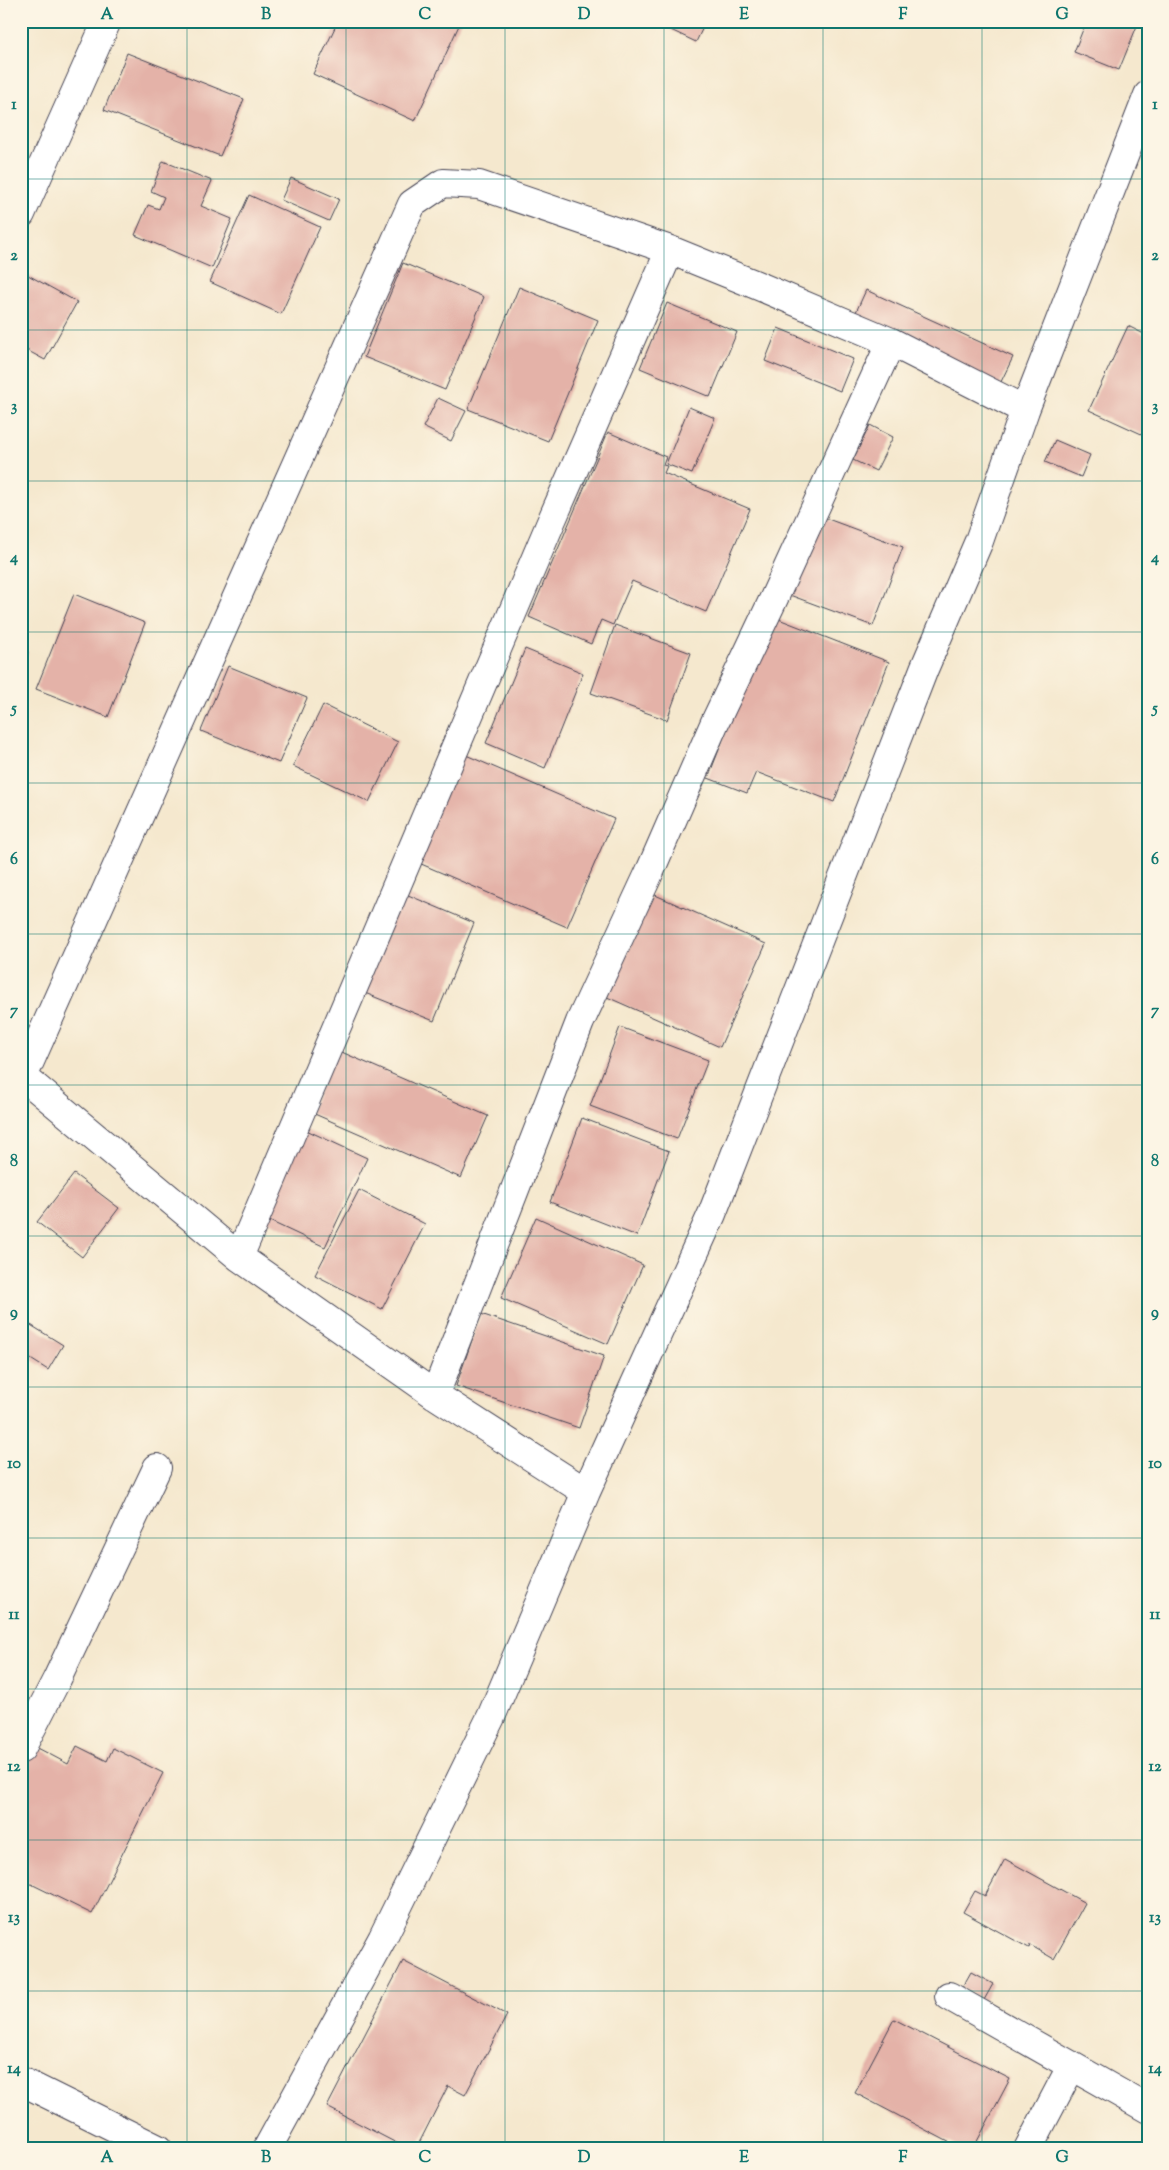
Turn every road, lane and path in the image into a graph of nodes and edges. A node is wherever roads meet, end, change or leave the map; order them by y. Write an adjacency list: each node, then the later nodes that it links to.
1 (107, 21): 3 (street)
2 (1148, 94): 6 (street)
3 (21, 214)
4 (670, 250): 5 (street); 7 (street); 8 (street)
5 (891, 342): 6 (street); 9 (street)
6 (1025, 410): 11 (street)
7 (22, 1076): 8 (street)
8 (239, 1257): 9 (street)
9 (435, 1395): 11 (street)
10 (157, 1468): 12 (street)
11 (586, 1492): 18 (street)
12 (21, 1749)
13 (949, 1996): 14 (street)
14 (1071, 2067): 16 (street); 19 (street)
15 (21, 2081): 17 (street)
16 (1148, 2109)
17 (158, 2149)
18 (267, 2149)
19 (1028, 2149)

